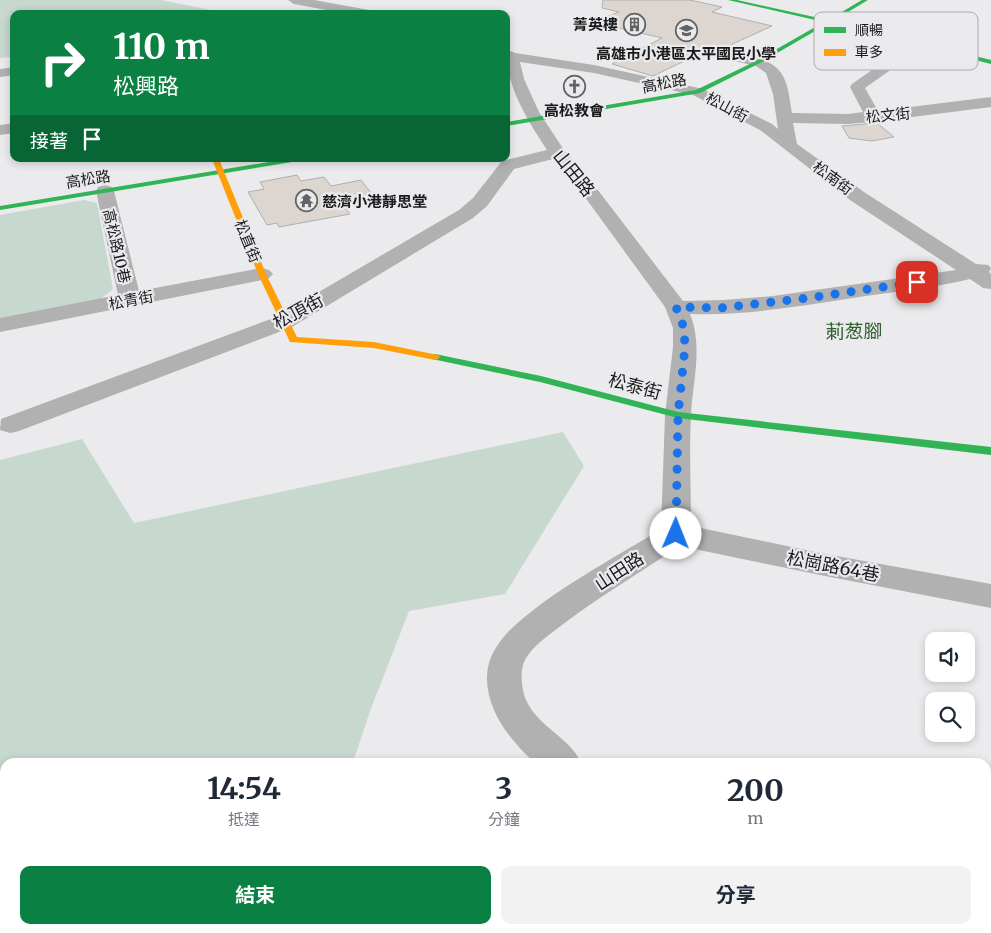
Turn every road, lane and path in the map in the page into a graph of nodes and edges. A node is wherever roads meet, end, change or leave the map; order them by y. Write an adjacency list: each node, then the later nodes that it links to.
1 (294, 0): 6 (street)
2 (342, 0): 6 (street)
3 (730, 0): 10 (street)
4 (843, 0): 8 (street)
5 (866, 0): 9 (street, 高松路)
6 (324, 6): 7 (street)
7 (346, 10)
8 (822, 12)
9 (846, 12)
10 (812, 18): 11 (street)
11 (796, 27)
12 (814, 29): 14 (street, 高松路)
13 (510, 55): 21 (street, 松山街)
14 (756, 56): 17 (street); 20 (street, 高松路); 26 (street)
15 (510, 58): 24 (street, 山田路)
16 (978, 59): 18 (street)
17 (731, 62): 20 (street, 高松路)
18 (991, 62)
19 (881, 70): 25 (street)
20 (701, 81): 21 (street, 松山街); 24 (street, 高松路); 28 (street, 松山街)
21 (678, 87): 24 (street, 高松路)
22 (991, 102): 25 (street, 松文街)
23 (510, 116): 24 (street, 高松路)
24 (533, 116): 27 (street, 高松路); 29 (street, 山田路)
25 (873, 117): 26 (street, 松文街)
26 (784, 118): 28 (street)
27 (510, 123)
28 (788, 146): 35 (street, 松南街)
29 (557, 153): 38 (street, 山田路); 39 (street, 松頂街)
30 (249, 162): 31 (street, 高松路)
31 (217, 164): 32 (street, 高松路); 33 (street, 高松路); 36 (street, 松直街)
32 (105, 191): 34 (street, 高松路); 37 (street, 高松路10巷)
33 (0, 197)
34 (0, 208)
35 (985, 273): 38 (street)
36 (262, 274): 37 (street, 松青街); 39 (street, 松直街)
37 (130, 300): 40 (street, 松青街)
38 (676, 307): 41 (street, 山田路)
39 (284, 322): 41 (street, 松泰街); 42 (street, 松頂街)
40 (0, 325)
41 (678, 415): 43 (street, 松泰街); 44 (street, 山田路)
42 (10, 425)
43 (991, 451)
44 (676, 534): 45 (street, 松崗路64巷); 46 (street, 山田路)
45 (991, 596)
46 (557, 758)

